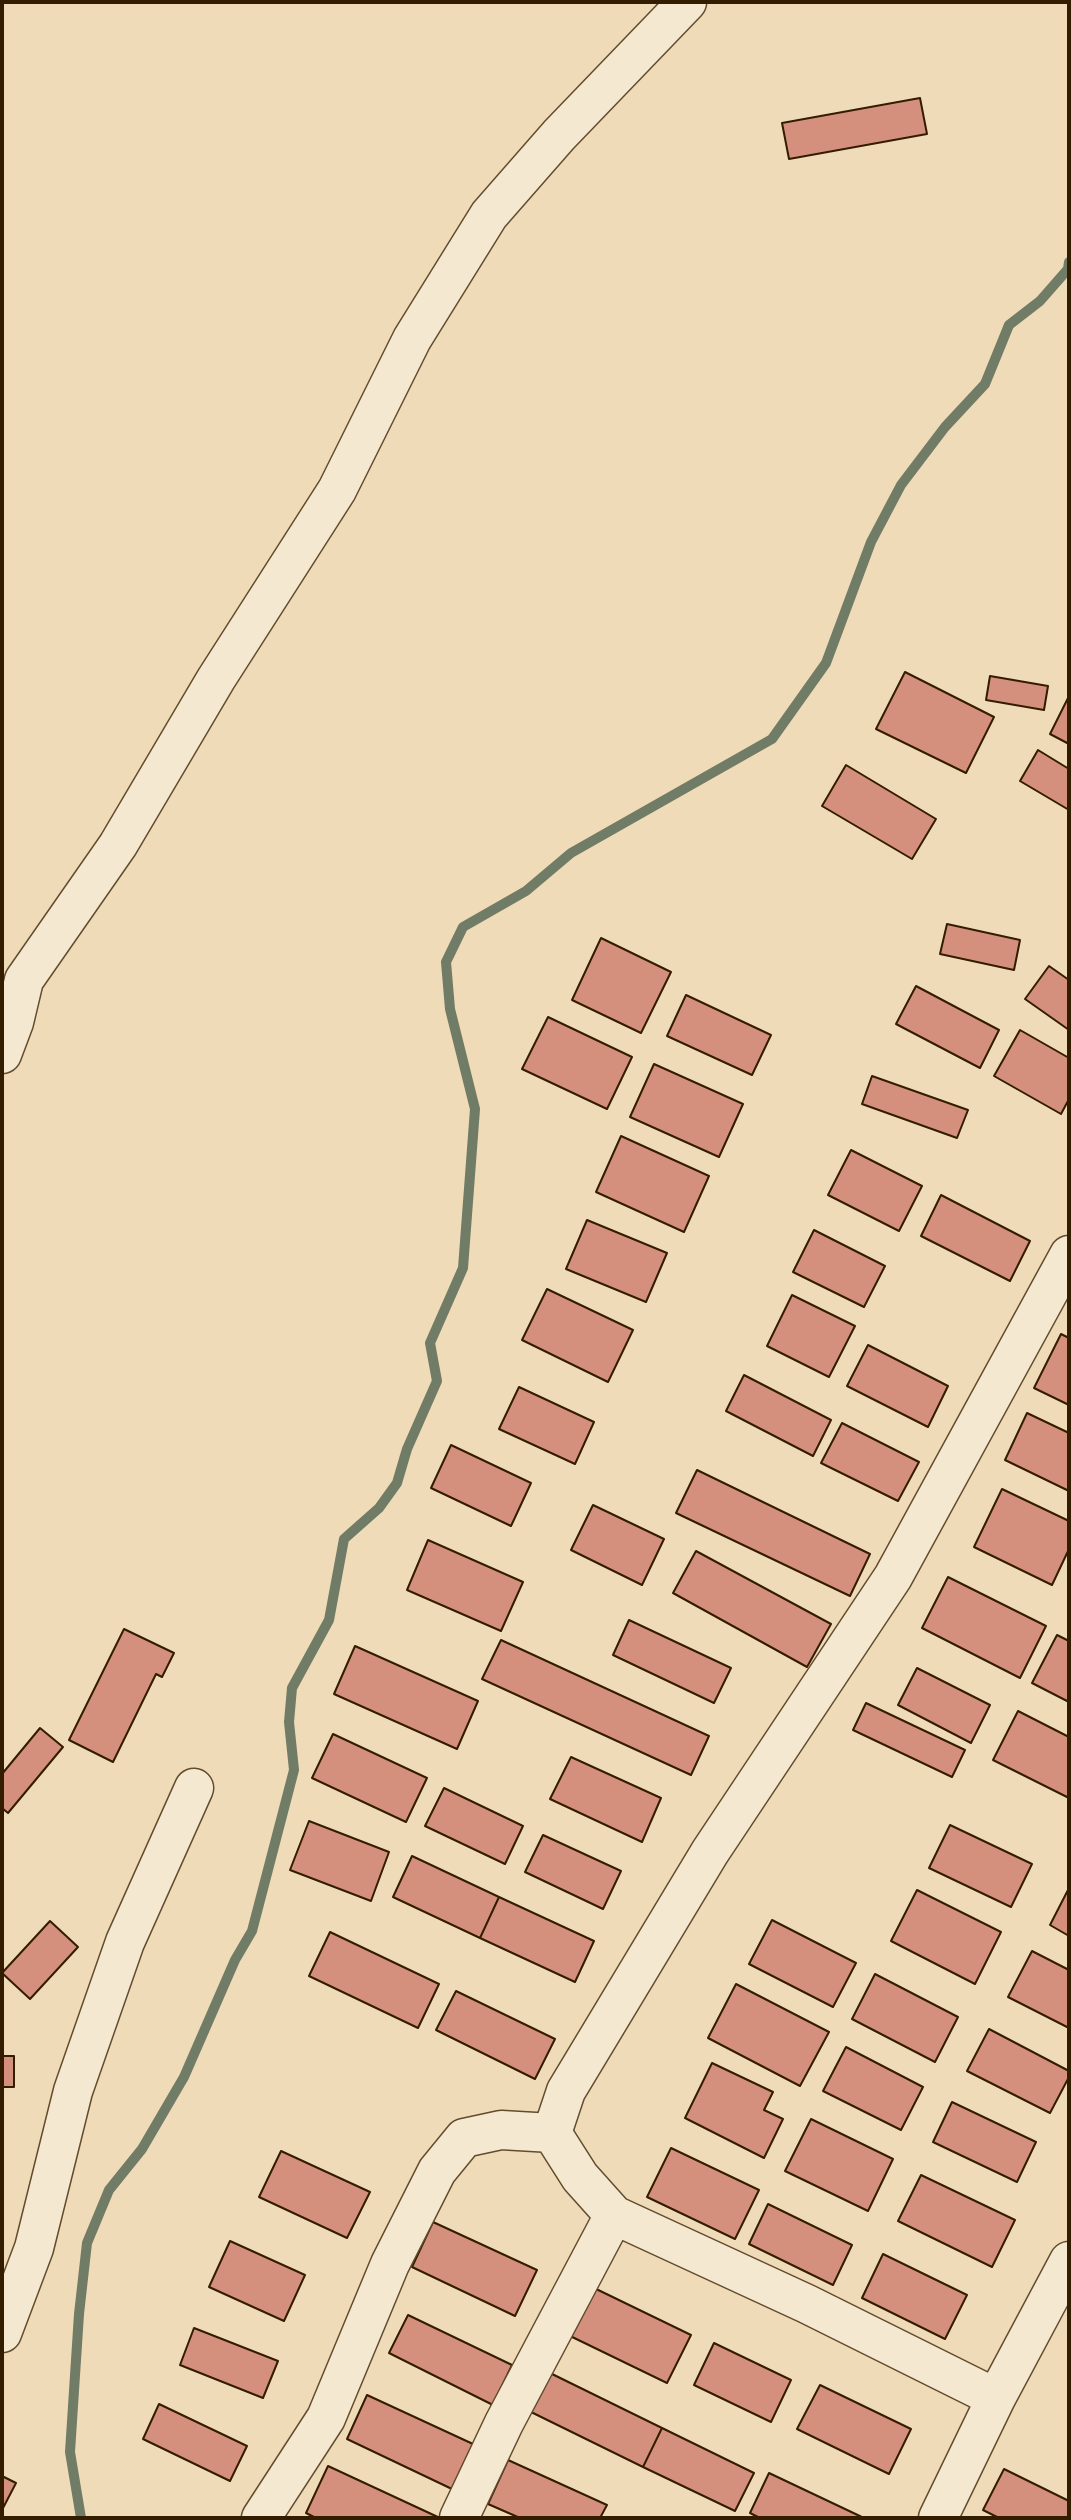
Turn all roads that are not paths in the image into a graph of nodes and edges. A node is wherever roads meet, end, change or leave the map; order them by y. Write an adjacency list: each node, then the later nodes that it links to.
1 (687, 2): 2 (street)
2 (2, 1054)
3 (1069, 1255): 5 (street)
4 (194, 1788): 8 (street)
5 (552, 2133): 6 (street); 10 (street)
6 (614, 2215): 9 (street); 11 (street)
7 (1069, 2261): 9 (street)
8 (2, 2333)
9 (996, 2398): 12 (street)
10 (261, 2518)
11 (459, 2518)
12 (938, 2518)

